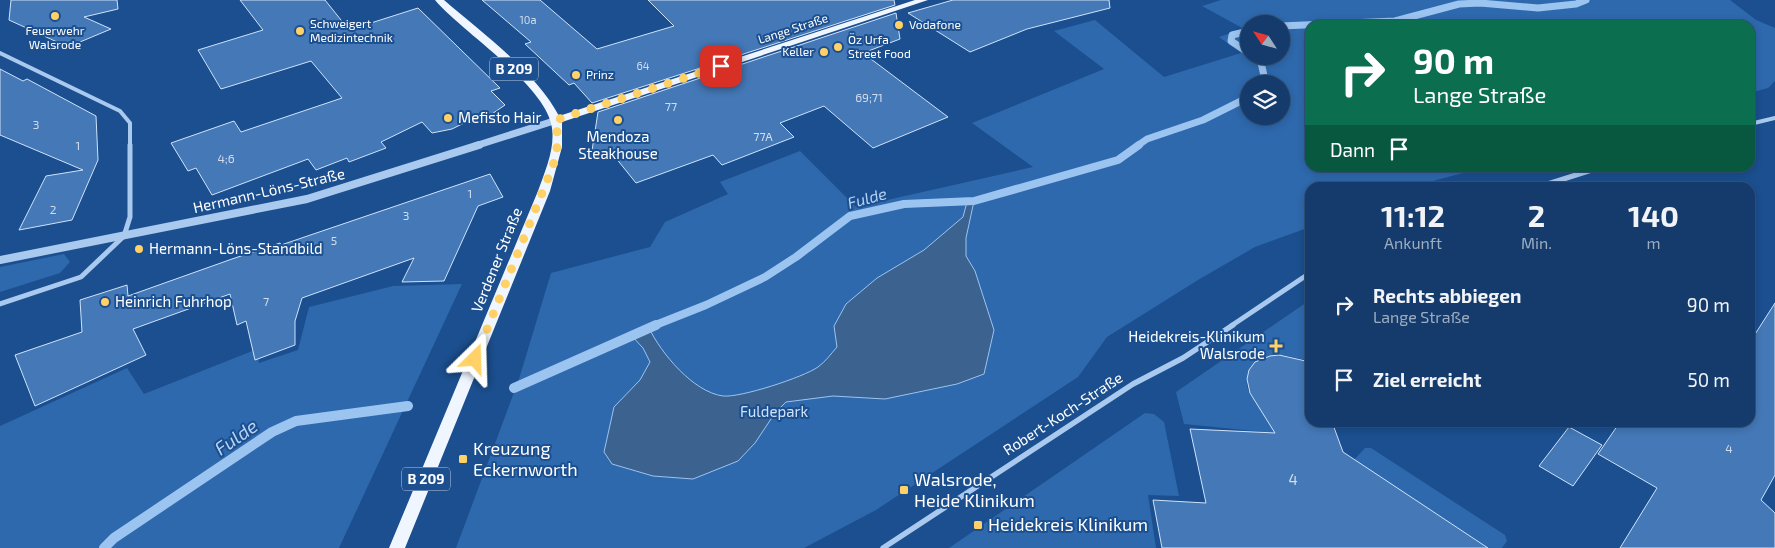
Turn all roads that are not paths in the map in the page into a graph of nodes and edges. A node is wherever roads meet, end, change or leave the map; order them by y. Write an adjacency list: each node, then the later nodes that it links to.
1 (439, 0): 5 (main road, B 209)
2 (924, 0): 5 (main road, Lange Straße)
3 (0, 52): 9 (street)
4 (1775, 118): 6 (street)
5 (556, 120): 9 (street, Hermann-Löns-Straße); 13 (main road, Verdener Straße / B 209)
6 (1755, 123)
7 (1586, 172): 8 (street)
8 (1555, 182)
9 (124, 236): 10 (street, Hermann-Löns-Straße); 12 (street)
10 (0, 260)
11 (1305, 276): 14 (street, Robert-Koch-Straße)
12 (0, 304)
13 (396, 548)
14 (883, 548)

